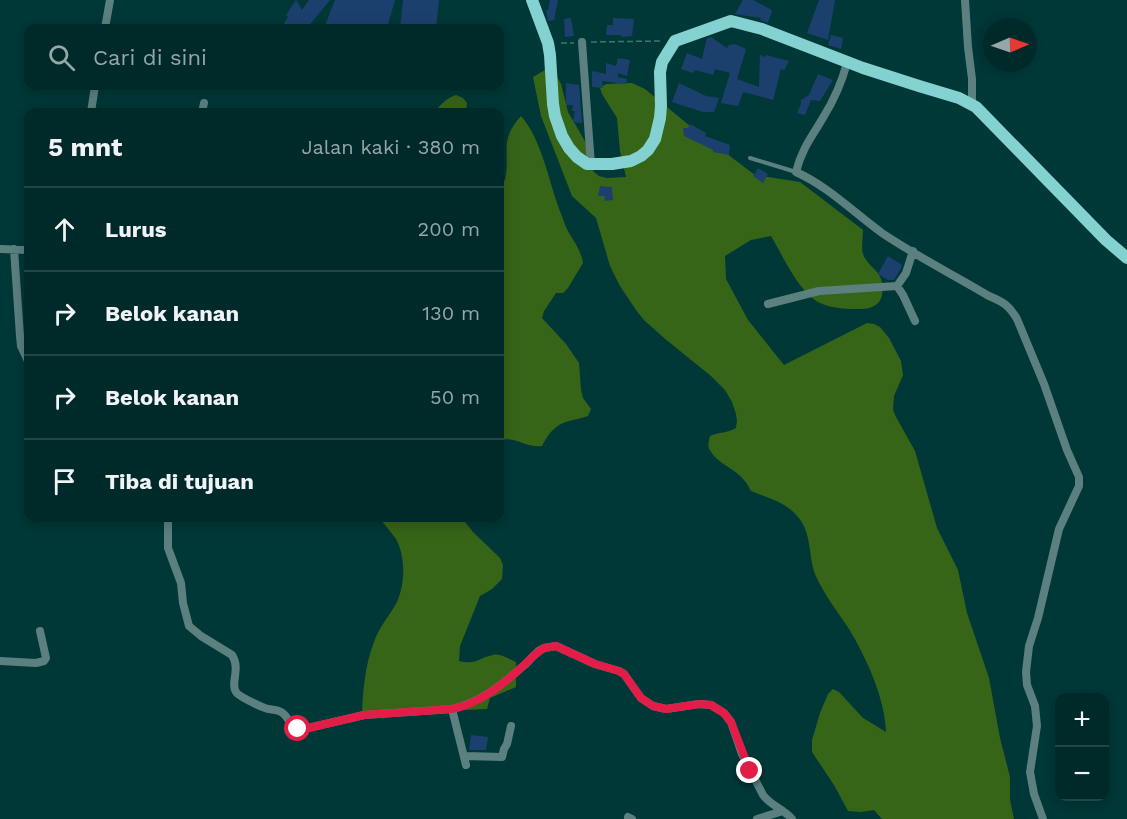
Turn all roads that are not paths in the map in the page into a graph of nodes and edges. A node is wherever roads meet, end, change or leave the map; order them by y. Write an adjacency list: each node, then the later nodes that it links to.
1 (110, 0): 4 (street)
2 (532, 0): 13 (main road)
3 (965, 0): 9 (street)
4 (106, 24)
5 (582, 42): 13 (street)
6 (847, 63): 9 (main road); 13 (main road); 14 (street)
7 (94, 90): 10 (street)
8 (204, 103): 11 (street)
9 (972, 105): 19 (main road)
10 (92, 108)
11 (203, 108)
12 (750, 158): 14 (lane)
13 (591, 165)
14 (796, 172): 18 (street)
15 (0, 249): 16 (street)
16 (14, 249): 17 (street); 23 (street)
17 (24, 250)
18 (913, 251): 20 (street); 32 (street)
19 (1127, 258)
20 (897, 286): 21 (street); 22 (street)
21 (768, 304)
22 (915, 321)
23 (24, 352)
24 (168, 522): 27 (street)
25 (40, 631): 26 (street)
26 (0, 661)
27 (452, 709): 28 (street); 29 (street)
28 (511, 726)
29 (783, 811): 30 (street); 31 (street)
30 (757, 819)
31 (792, 819)
32 (1043, 819)

